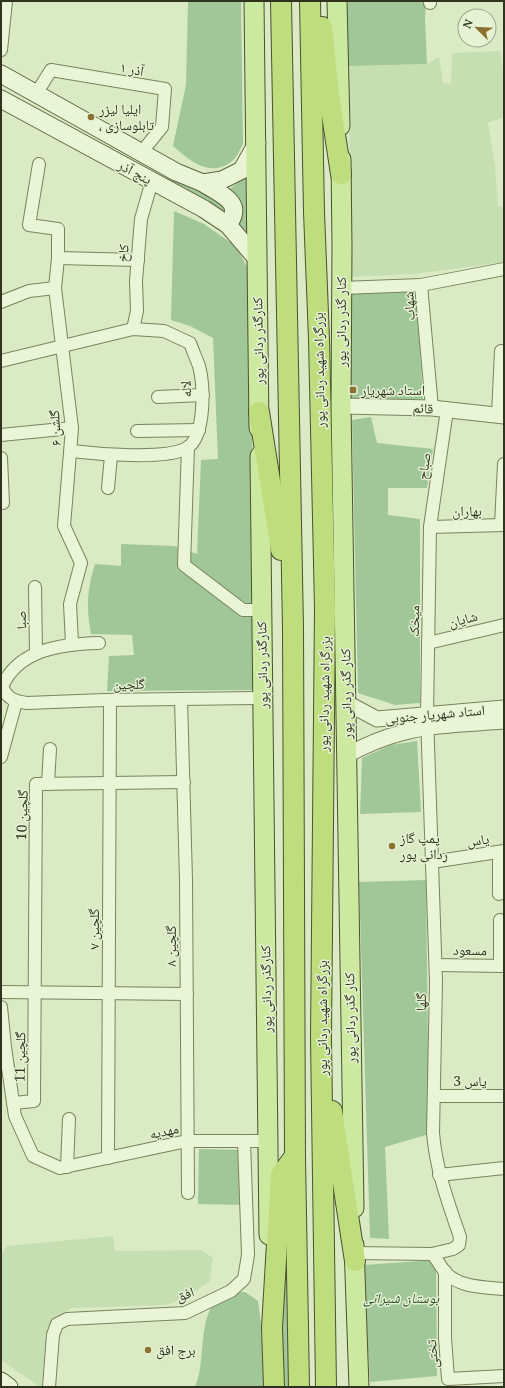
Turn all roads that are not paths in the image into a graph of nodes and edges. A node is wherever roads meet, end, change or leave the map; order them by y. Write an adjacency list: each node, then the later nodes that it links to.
1 (6, 1): 7 (street)
2 (254, 1): 11 (main road, کنارگذر ردانی پور)
3 (282, 1): 53 (highway, بزرگراه شهید ردانی پور)
4 (310, 1): 84 (highway, بزرگراه شهید ردانی پور)
5 (319, 1): 14 (highway)
6 (337, 1): 14 (main road, کنار گذر ردانی پور)
7 (1, 50)
8 (1, 74): 9 (main road, پنج آذر)
9 (36, 94): 12 (main road, پنج آذر); 12 (street, آذر ۱)
10 (1, 99): 15 (main road, پنج آذر)
11 (257, 143): 16 (main road); 19 (main road, کنارگذر ردانی پور)
12 (141, 153): 16 (main road, پنج آذر)
13 (39, 164): 18 (street, گلشن ۶)
14 (341, 174): 24 (main road, کنار گذر ردانی پور)
15 (152, 181): 17 (main road, پنج آذر); 20 (street, کاخ)
16 (203, 183): 17 (main road, پنج آذر)
17 (228, 225): 19 (main road, پنج آذر)
18 (58, 258): 20 (street); 23 (street, گلشن ۶)
19 (258, 259): 35 (main road, کنارگذر ردانی پور)
20 (138, 260): 26 (street, کاخ)
21 (504, 269): 22 (street, شهاب)
22 (421, 285): 24 (street); 33 (street, شهاب)
23 (55, 288): 25 (street); 27 (street, گلشن ۶)
24 (341, 288): 32 (main road, کنار گذر ردانی پور)
25 (1, 302)
26 (133, 329): 27 (street, لاله); 30 (street, لاله)
27 (60, 345): 29 (street, لاله); 37 (street, گلشن ۶)
28 (502, 351): 36 (street)
29 (1, 361)
30 (203, 395): 31 (street); 38 (street, لاله)
31 (158, 396)
32 (341, 406): 33 (street, قائم); 63 (main road, کنار گذر ردانی پور)
33 (432, 408): 34 (street, قائم)
34 (447, 410): 36 (street, قائم); 49 (street, صباح)
35 (259, 412): 51 (main road, کنارگذر ردانی پور); 53 (highway)
36 (501, 416)
37 (72, 428): 40 (street); 42 (street, گلشن ۶)
38 (199, 430): 39 (street); 41 (street, لاله)
39 (137, 431)
40 (1, 435)
41 (188, 447): 43 (street); 51 (street)
42 (71, 451): 43 (street); 54 (street, گلشن ۶)
43 (111, 456): 46 (street)
44 (1, 458): 47 (street)
45 (504, 464): 48 (street)
46 (108, 488)
47 (3, 503)
48 (502, 525): 49 (street, بهاران)
49 (430, 527): 56 (street, میخک)
50 (35, 587): 57 (street, صبا)
51 (262, 610): 59 (main road, کنارگذر ردانی پور)
52 (504, 625): 56 (street, شایان)
53 (293, 627): 93 (highway, بزرگراه شهید ردانی پور)
54 (72, 643): 55 (street); 57 (street)
55 (99, 643)
56 (428, 643): 65 (street, میخک)
57 (36, 652): 58 (street)
58 (2, 687): 62 (street)
59 (263, 698): 60 (street, گلچین); 92 (main road, کنارگذر ردانی پور)
60 (181, 699): 61 (street, گلچین); 70 (street, گلچین ۸)
61 (110, 700): 62 (street, گلچین); 71 (street, گلچین ۷)
62 (16, 702): 69 (street)
63 (347, 703): 65 (street, استاد شهریار جنوبی); 68 (main road, کنار گذر ردانی پور)
64 (504, 708): 65 (street, استاد شهریار جنوبی)
65 (428, 721): 66 (street, استاد شهریار جنوبی); 68 (street, استاد شهریار جنوبی); 74 (street, گلها)
66 (504, 721)
67 (50, 749): 72 (street)
68 (347, 755): 100 (main road, کنار گذر ردانی پور)
69 (1, 757)
70 (184, 782): 71 (street, گلچین 10); 82 (street, گلچین ۸)
71 (109, 783): 72 (street, گلچین 10); 81 (street, گلچین ۷)
72 (48, 784): 80 (street, گلچین 10)
73 (501, 852): 74 (street, یاس); 75 (street)
74 (432, 862): 77 (street, گلها)
75 (499, 894)
76 (500, 920): 78 (street)
77 (436, 965): 78 (street, مسعود); 86 (street, گلها)
78 (502, 966)
79 (1, 992): 80 (street)
80 (35, 993): 81 (street); 88 (street, گلچین 11)
81 (110, 993): 82 (street); 94 (street, گلچین ۷)
82 (186, 994): 90 (street, گلچین ۸)
83 (1, 1007): 85 (street, مهدیه)
84 (321, 1038): 100 (highway); 110 (highway, بزرگراه شهید ردانی پور)
85 (3, 1047): 88 (street, مهدیه)
86 (435, 1096): 87 (street, یاس 3); 97 (street, گلها)
87 (504, 1096)
88 (13, 1103): 95 (street, مهدیه)
89 (69, 1119): 95 (street)
90 (187, 1141): 91 (street, مهدیه); 94 (street, مهدیه); 98 (street, گلچین ۸)
91 (244, 1141): 92 (street, مهدیه); 107 (street, افق)
92 (268, 1141): 103 (main road, کنارگذر ردانی پور)
93 (295, 1156): 103 (highway); 109 (highway, بزرگراه شهید ردانی پور)
94 (108, 1158): 95 (street, مهدیه)
95 (67, 1167)
96 (504, 1168): 97 (street)
97 (439, 1175): 99 (street, گلها)
98 (188, 1193)
99 (432, 1254): 100 (street); 101 (street)
100 (354, 1257): 111 (main road, کنار گذر ردانی پور)
101 (445, 1271): 102 (street); 104 (street, تختی)
102 (504, 1289)
103 (272, 1328): 108 (highway)
104 (504, 1376)
105 (1, 1381): 106 (main road)
106 (9, 1387)
107 (49, 1387)
108 (274, 1387)
109 (299, 1387)
110 (326, 1387)
111 (359, 1387)

